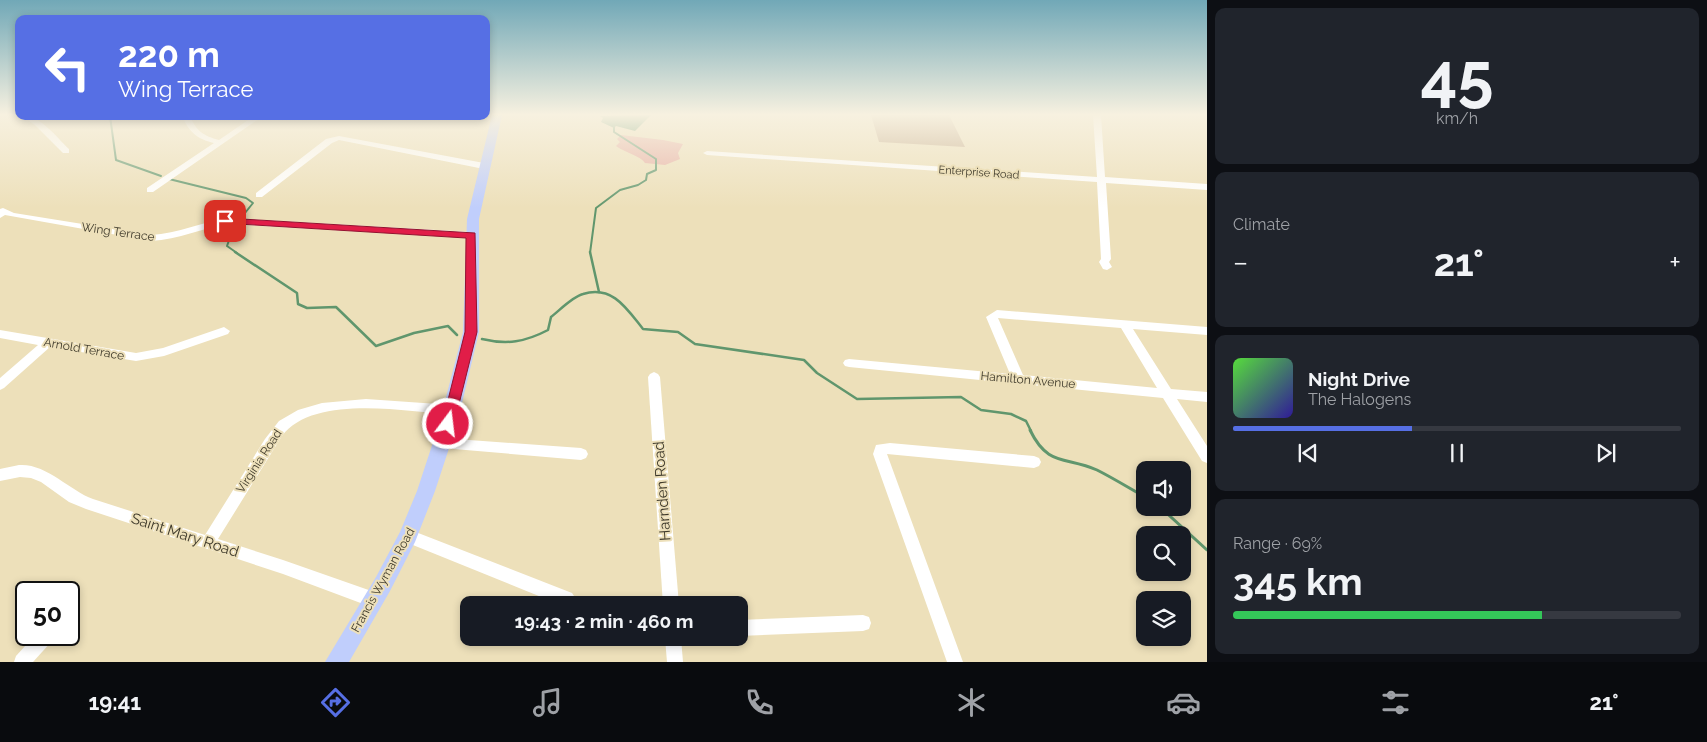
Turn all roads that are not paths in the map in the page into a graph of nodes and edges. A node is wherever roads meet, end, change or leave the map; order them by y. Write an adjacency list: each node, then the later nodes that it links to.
1 (61, 146): 7 (street)
2 (213, 146): 12 (street)
3 (323, 146): 13 (street)
4 (383, 146): 9 (street)
5 (489, 146): 9 (main road, Francis Wyman Road)
6 (1099, 146): 10 (street)
7 (66, 151)
8 (706, 153): 10 (street, Enterprise Road)
9 (484, 166): 15 (main road, Francis Wyman Road)
10 (1101, 180): 11 (street, Enterprise Road); 16 (street)
11 (1207, 187)
12 (150, 190)
13 (259, 195)
14 (1, 213): 15 (street, Wing Terrace)
15 (471, 235): 28 (main road, Francis Wyman Road)
16 (1106, 267)
17 (1124, 324): 19 (street); 24 (street); 26 (street)
18 (224, 331): 21 (street, Arnold Terrace)
19 (1207, 331)
20 (0, 334): 21 (street, Arnold Terrace)
21 (47, 343): 25 (street)
22 (849, 363): 24 (street, Hamilton Avenue)
23 (654, 377): 37 (street, Harnden Road)
24 (1019, 380): 26 (street, Hamilton Avenue)
25 (0, 385)
26 (1167, 394): 27 (street, Hamilton Avenue); 31 (street)
27 (1207, 398)
28 (452, 410): 29 (main road, Francis Wyman Road); 35 (street, Virginia Road)
29 (442, 443): 30 (street); 34 (main road, Francis Wyman Road)
30 (581, 454)
31 (1207, 457)
32 (1034, 462): 46 (street)
33 (0, 475): 35 (street, Saint Mary Road)
34 (408, 536): 36 (street); 38 (main road, Francis Wyman Road)
35 (208, 542): 38 (street, Saint Mary Road)
36 (558, 596)
37 (670, 596)
38 (374, 600): 44 (main road, Francis Wyman Road)
39 (863, 624): 40 (street)
40 (748, 628)
41 (36, 646): 43 (street)
42 (674, 646): 45 (street)
43 (22, 662)
44 (336, 662)
45 (676, 662)
46 (955, 662)

